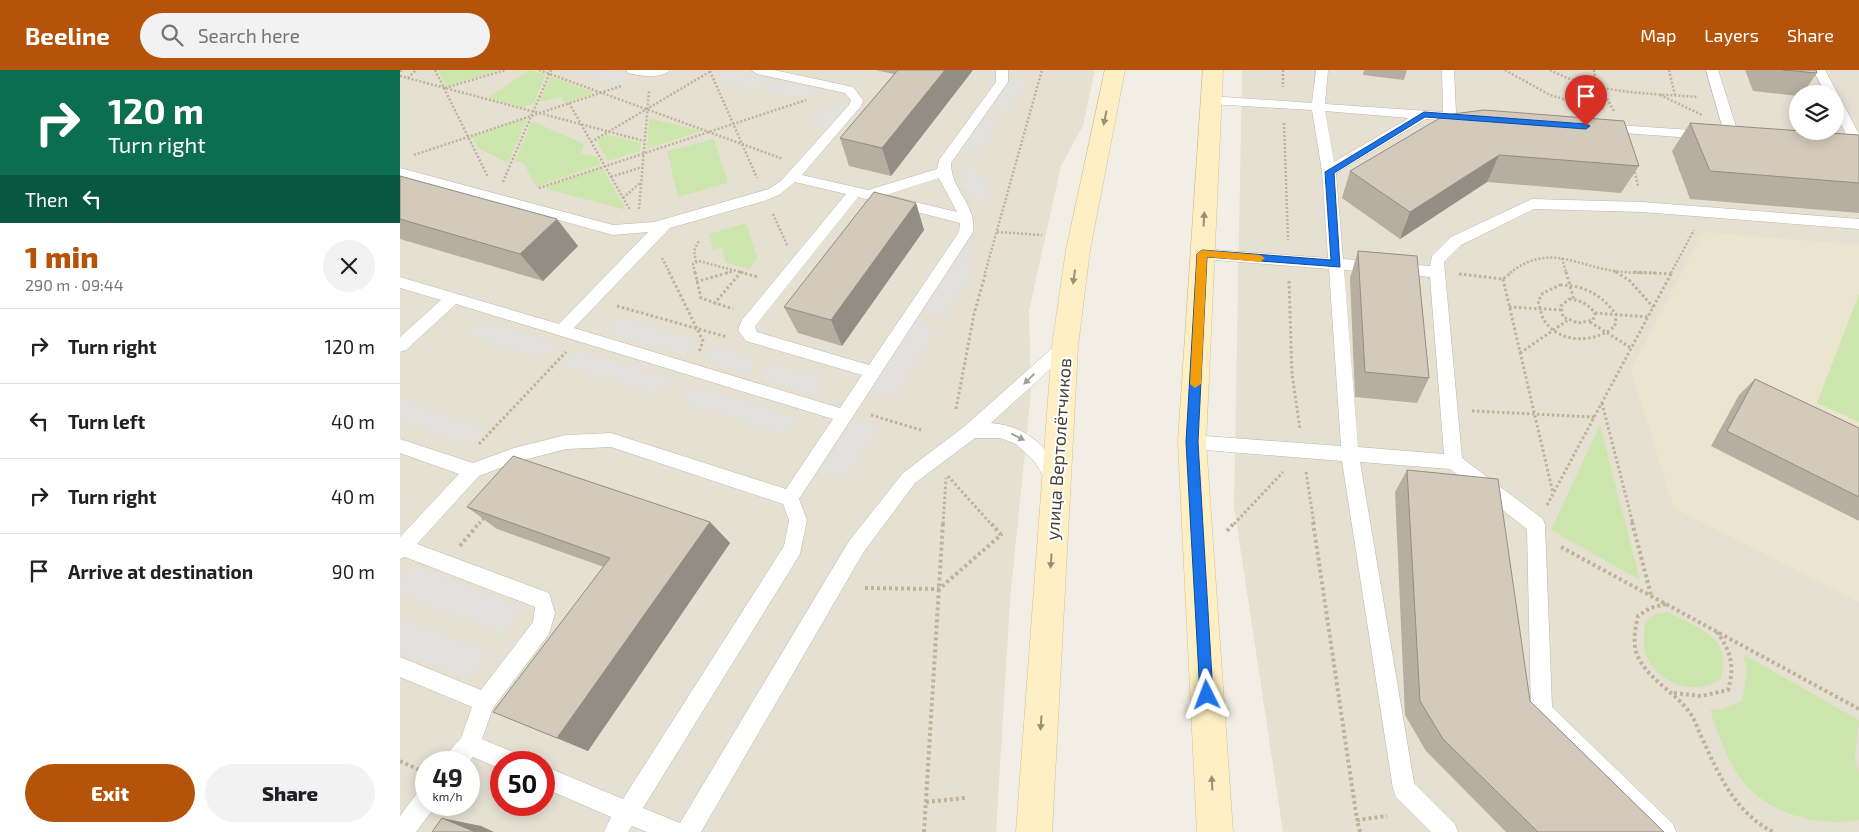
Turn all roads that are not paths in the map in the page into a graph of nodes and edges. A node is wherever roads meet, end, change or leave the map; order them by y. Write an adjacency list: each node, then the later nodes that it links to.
1 (632, 70): 10 (lane)
2 (757, 70): 21 (lane)
3 (1002, 70): 23 (lane)
4 (1115, 70): 36 (main road, улица Вертолётчиков, one-way to 36)
5 (1213, 70): 12 (main road)
6 (1322, 70): 13 (lane)
7 (1448, 70): 15 (lane)
8 (1712, 70): 18 (lane)
9 (1819, 70): 11 (lane)
10 (657, 72)
11 (1827, 85)
12 (1210, 100): 13 (lane); 29 (main road, one-way to 12)
13 (1318, 107): 14 (lane); 24 (lane)
14 (1424, 115): 15 (lane); 24 (lane)
15 (1450, 117): 17 (lane)
16 (1844, 117): 20 (lane)
17 (1479, 119)
18 (1586, 126)
19 (1838, 142): 20 (lane)
20 (1858, 143)
21 (797, 171): 25 (lane); 27 (lane)
22 (400, 172): 27 (lane)
23 (943, 172): 25 (lane); 26 (lane)
24 (1329, 172): 30 (lane)
25 (861, 194): 26 (lane); 37 (lane)
26 (968, 219): 37 (lane)
27 (664, 224): 34 (lane)
28 (1859, 224): 31 (lane)
29 (1202, 254): 30 (lane); 40 (main road)
30 (1336, 264): 31 (lane); 42 (lane)
31 (1437, 272): 43 (lane)
32 (400, 282): 33 (lane)
33 (453, 298): 34 (lane); 35 (lane)
34 (562, 331): 38 (lane)
35 (400, 346)
36 (1064, 346): 39 (lane, one-way to 39); 45 (main road, улица Вертолётчиков)
37 (873, 372): 38 (lane)
38 (847, 412): 46 (lane)
39 (971, 431): 45 (lane, one-way to 45); 59 (lane)
40 (1192, 442): 42 (lane); 61 (main road, one-way to 40)
41 (400, 446): 44 (lane)
42 (1350, 455): 43 (lane); 62 (lane)
43 (1454, 462): 63 (lane)
44 (465, 469): 46 (lane); 47 (lane)
45 (1056, 482): 60 (main road, улица Вертолётчиков, one-way to 60)
46 (790, 498): 54 (lane)
47 (401, 549): 49 (lane)
48 (400, 667): 49 (lane)
49 (486, 702): 50 (lane)
50 (469, 745): 51 (lane); 52 (lane)
51 (464, 751)
52 (490, 754)
53 (555, 782): 54 (lane)
54 (627, 812): 57 (lane); 58 (lane)
55 (415, 815): 56 (lane)
56 (402, 832)
57 (615, 832)
58 (674, 832)
59 (688, 832)
60 (1034, 832)
61 (1214, 832)
62 (1447, 832)
63 (1664, 832)

